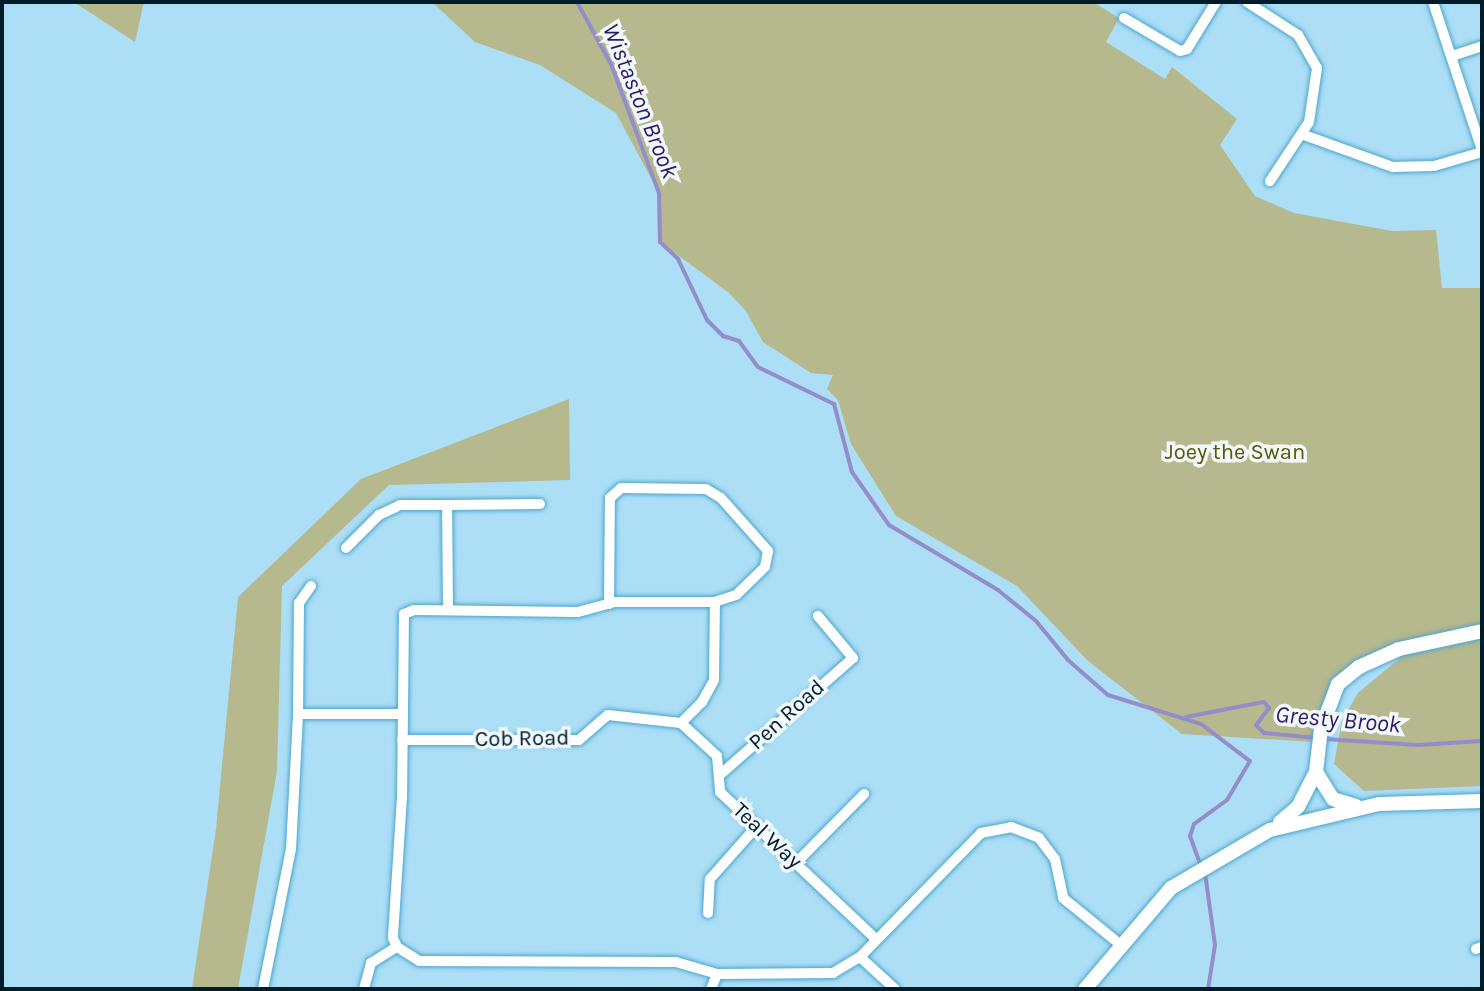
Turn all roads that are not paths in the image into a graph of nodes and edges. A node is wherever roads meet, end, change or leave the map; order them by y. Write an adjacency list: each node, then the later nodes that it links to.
1 (1216, 2): 4 (street)
2 (1247, 2): 7 (street)
3 (1433, 2): 6 (street)
4 (1124, 18)
5 (1482, 46): 6 (street)
6 (1452, 56): 8 (street)
7 (1304, 135): 8 (street); 9 (street)
8 (1482, 151)
9 (1270, 181)
10 (540, 504): 11 (street)
11 (447, 505): 12 (street); 16 (street)
12 (346, 548)
13 (311, 586): 19 (street)
14 (715, 602): 15 (street); 15 (street); 21 (street)
15 (609, 604): 16 (street)
16 (448, 610): 20 (street)
17 (818, 616): 24 (street, Pen Road)
18 (1482, 631): 23 (street)
19 (298, 714): 20 (street); 37 (street)
20 (402, 714): 22 (street)
21 (681, 723): 22 (street, Cob Road); 24 (street, Teal Way)
22 (402, 740): 34 (street)
23 (1316, 772): 27 (street); 29 (street)
24 (722, 773): 28 (street, Teal Way)
25 (864, 794): 30 (street)
26 (1482, 801): 27 (street)
27 (1358, 807): 29 (street)
28 (757, 826): 30 (street, Teal Way); 31 (street)
29 (1270, 830): 33 (street)
30 (796, 863): 32 (street, Teal Way)
31 (708, 913)
32 (876, 939): 33 (street); 35 (street)
33 (1122, 946): 41 (street)
34 (397, 947): 36 (street); 38 (street)
35 (860, 957): 36 (street); 40 (street)
36 (717, 974): 39 (street)
37 (263, 989)
38 (364, 989)
39 (711, 989)
40 (895, 989)
41 (1085, 989)

